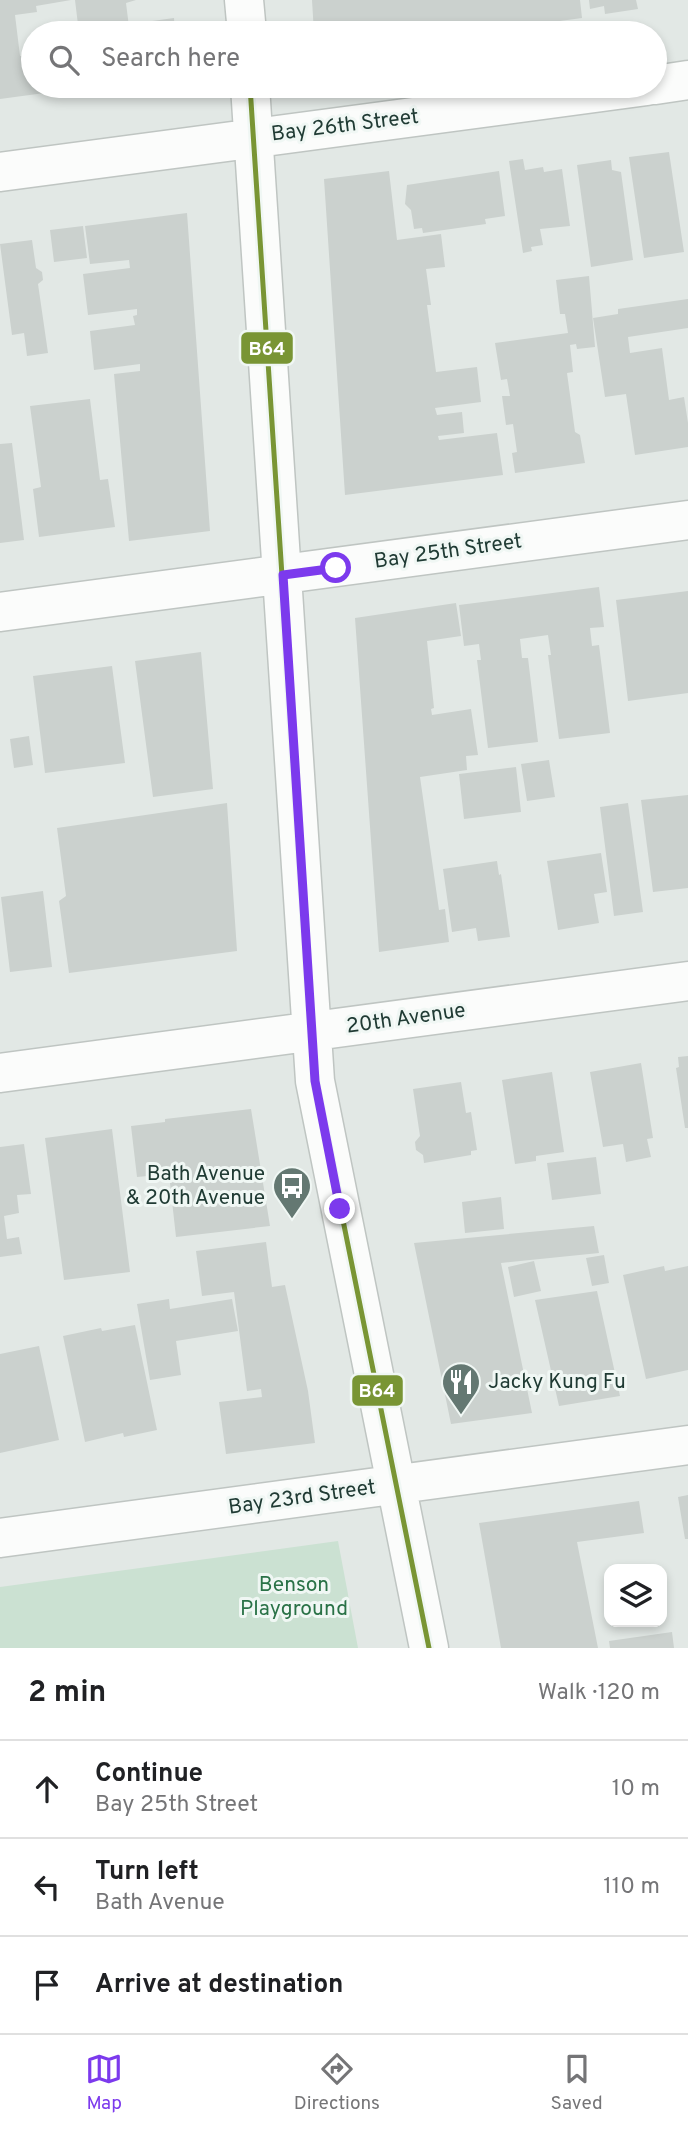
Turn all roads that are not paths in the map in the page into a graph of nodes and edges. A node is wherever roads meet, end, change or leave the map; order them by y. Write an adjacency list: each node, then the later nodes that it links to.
1 (244, 0): 2 (street)
2 (246, 21)
3 (688, 80): 4 (street)
4 (667, 83)
5 (251, 98): 7 (street)
6 (557, 98): 7 (street, Bay 26th Street)
7 (254, 138): 8 (street, Bay 26th Street); 10 (street)
8 (0, 172)
9 (688, 520): 10 (street, Bay 25th Street)
10 (283, 575): 11 (street, Bay 25th Street); 13 (street)
11 (0, 612)
12 (688, 981): 13 (street, 20th Avenue)
13 (312, 1033): 14 (street, 20th Avenue); 16 (street)
14 (0, 1073)
15 (688, 1445): 16 (street, Bay 23rd Street)
16 (395, 1485): 17 (street, Bay 23rd Street); 18 (street)
17 (0, 1538)
18 (429, 1648)

